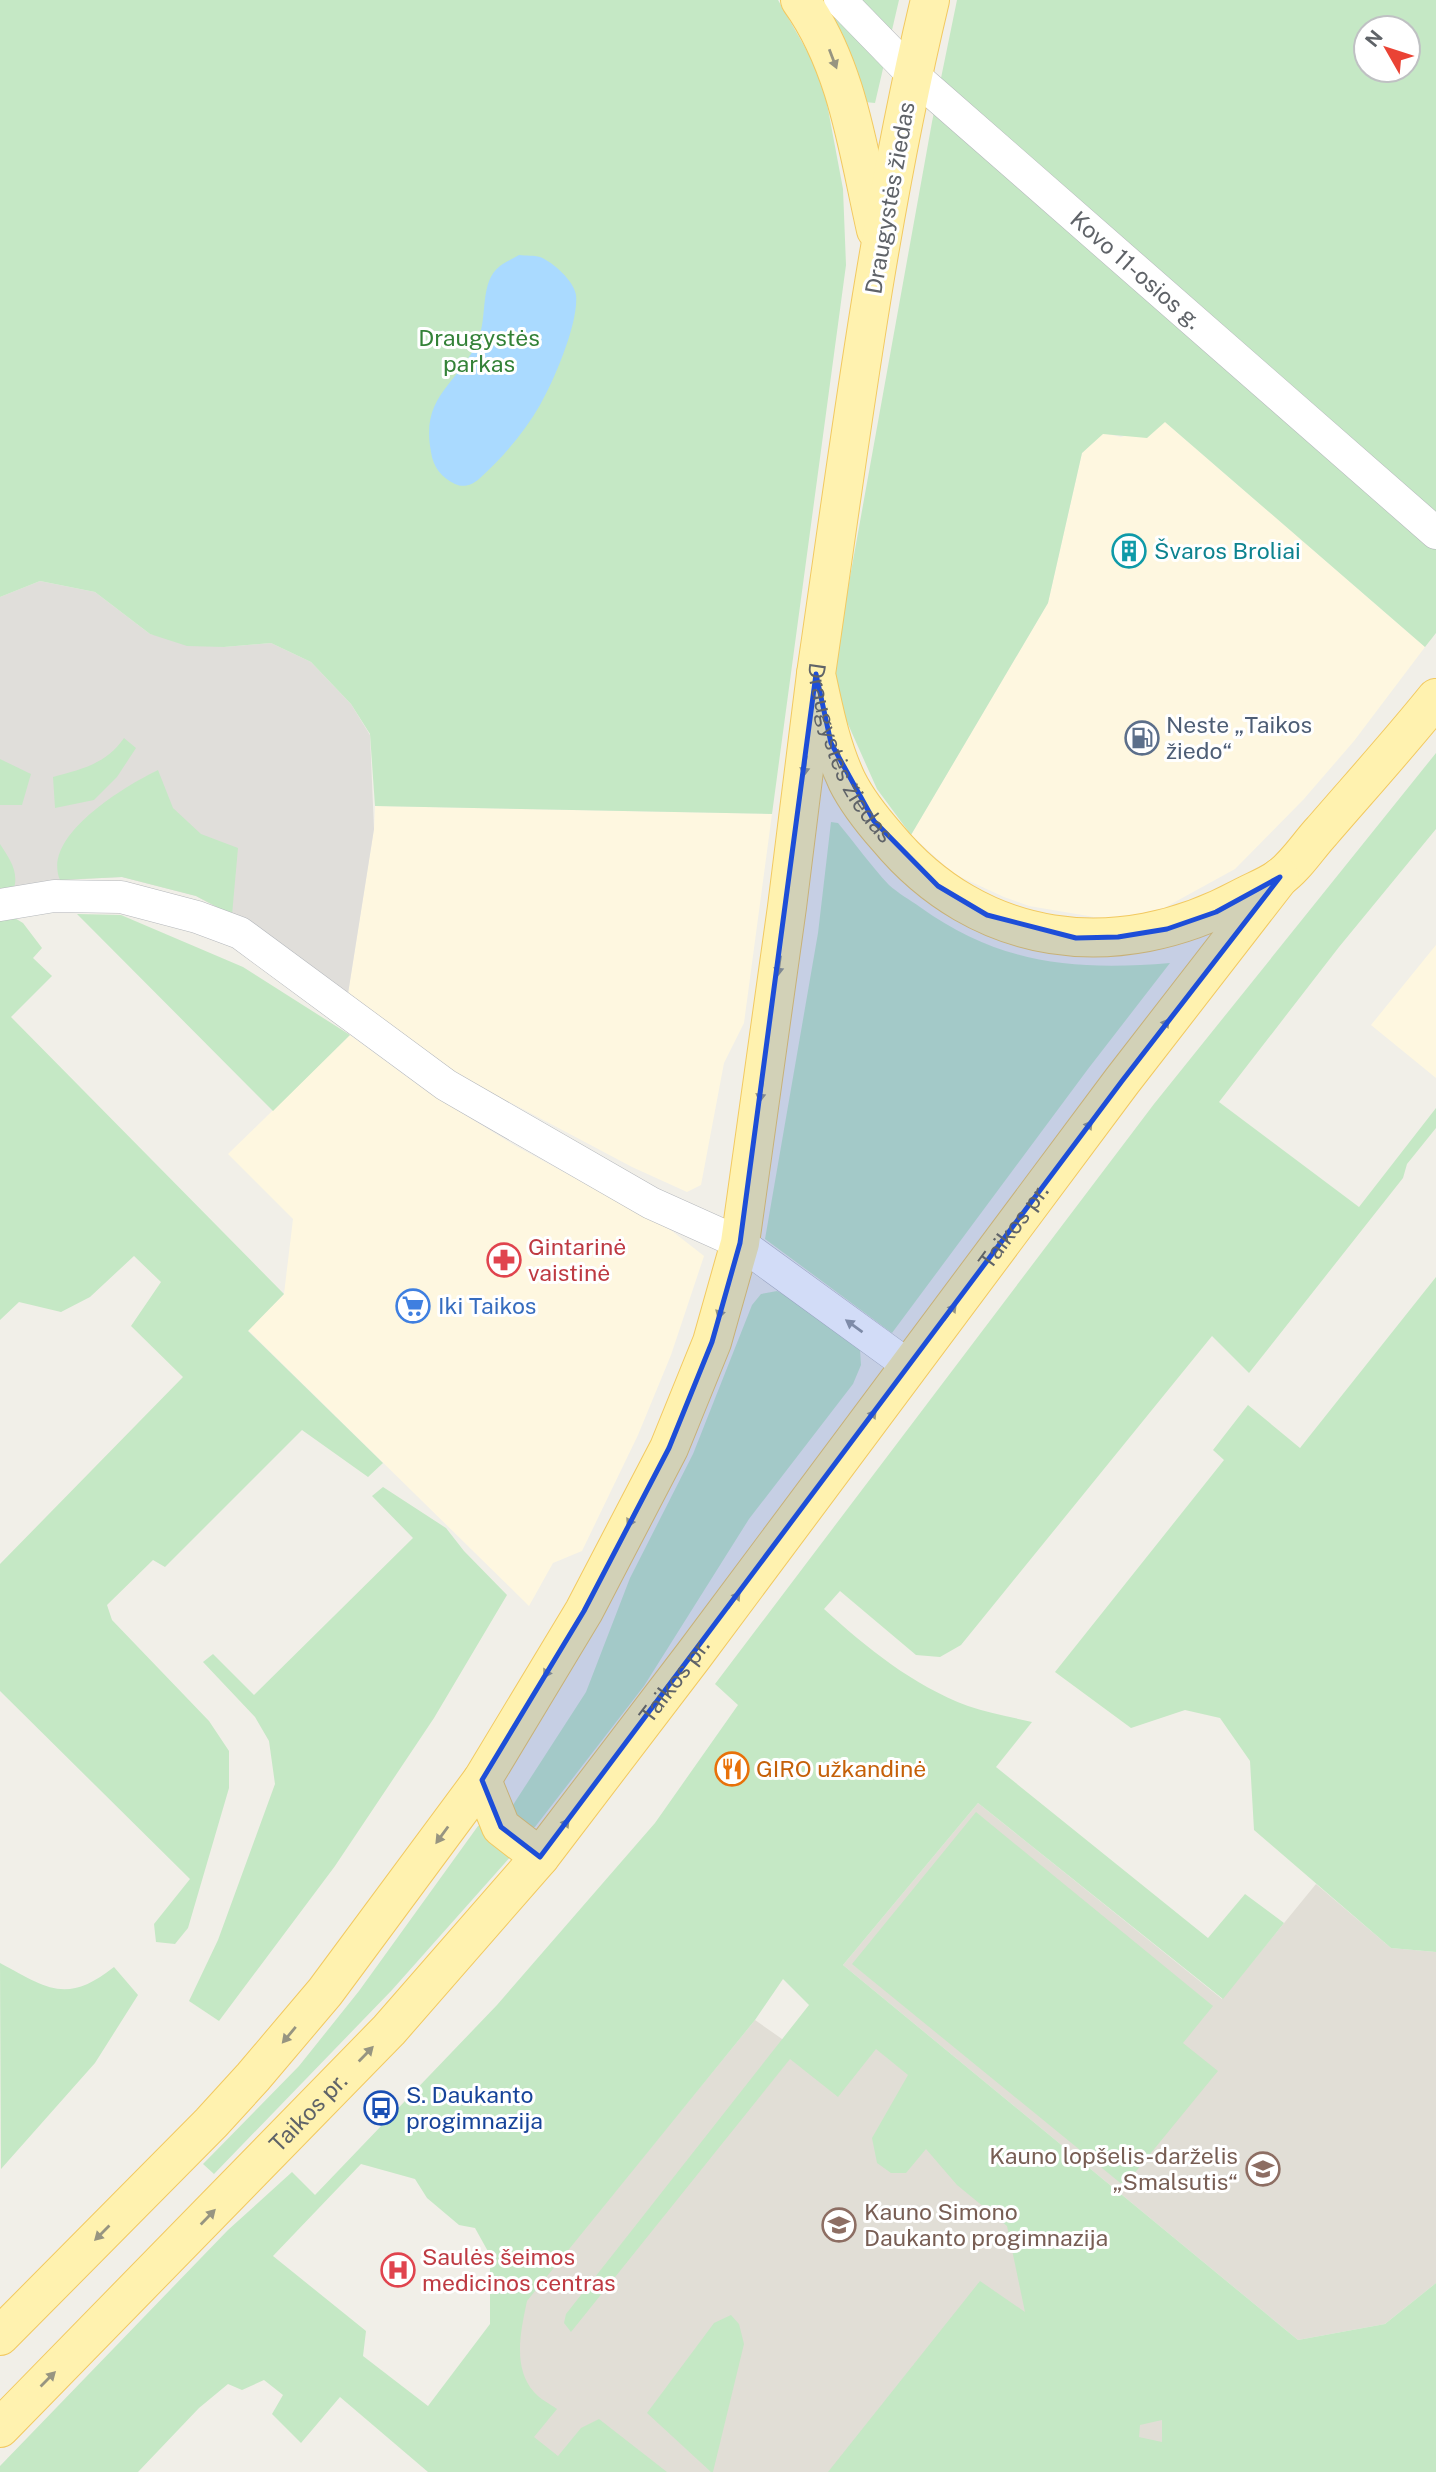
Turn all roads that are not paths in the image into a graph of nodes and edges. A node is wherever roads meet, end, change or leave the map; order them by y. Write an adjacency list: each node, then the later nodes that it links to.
1 (800, 0): 5 (main road, one-way to 5)
2 (840, 0): 4 (street, Kovo 11-osios g.)
3 (930, 0): 4 (main road, Draugystės žiedas)
4 (912, 74): 5 (main road, Draugystės žiedas); 6 (street, Kovo 11-osios g.)
5 (879, 246): 7 (main road, Draugystės žiedas)
6 (1436, 533)
7 (816, 674): 10 (main road, Draugystės žiedas); 12 (main road, one-way to 12)
8 (1436, 698): 9 (main road, Draugystės žiedas)
9 (1423, 722): 10 (main road, Draugystės žiedas)
10 (1280, 877): 13 (main road, Taikos pr., one-way to 10)
11 (0, 905): 12 (street)
12 (740, 1243): 13 (street, one-way to 12); 14 (main road, one-way to 14)
13 (909, 1366): 15 (main road, Taikos pr., one-way to 13)
14 (482, 1780): 15 (main road); 16 (main road, one-way to 16)
15 (540, 1857): 17 (main road, Taikos pr., one-way to 15)
16 (0, 2336)
17 (0, 2428)

